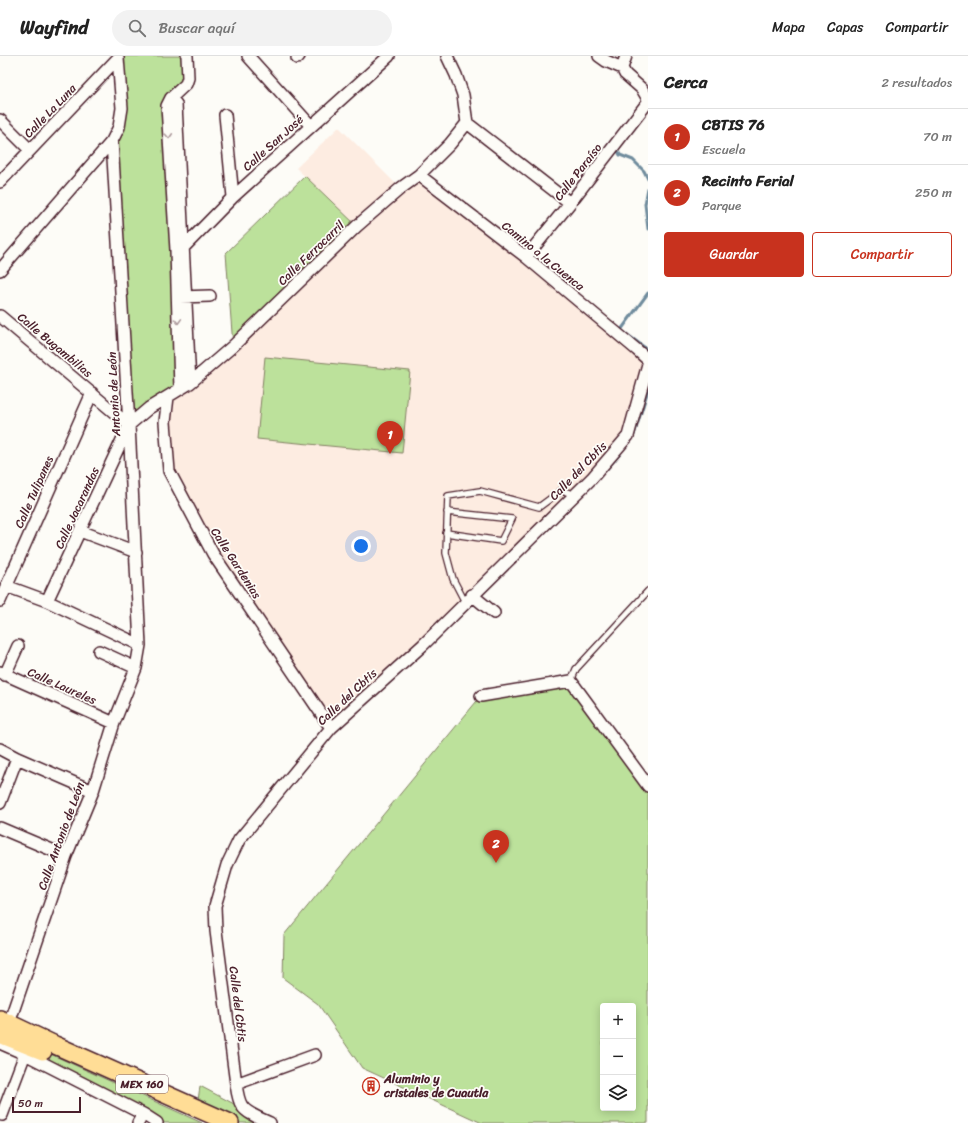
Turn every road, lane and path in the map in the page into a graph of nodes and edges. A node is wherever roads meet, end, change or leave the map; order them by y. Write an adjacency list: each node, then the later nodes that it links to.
1 (187, 56): 20 (street)
2 (248, 56): 13 (street)
3 (389, 56): 13 (street, Calle San José)
4 (447, 56): 12 (street)
5 (599, 56): 7 (street)
6 (626, 56): 7 (street)
7 (622, 68): 8 (street)
8 (648, 99)
9 (648, 102): 19 (street, Calle Paraíso)
10 (225, 114): 18 (street)
11 (0, 120): 15 (street)
12 (467, 123): 16 (street, Calle Ferrocarril); 19 (street)
13 (311, 126): 18 (street, Calle San José)
14 (112, 141): 15 (street, Calle La Luna); 22 (street); 31 (street, Antonio de León)
15 (30, 150): 17 (street, Calle La Luna)
16 (420, 175): 21 (street, Camino a la Cuenca); 28 (street, Calle Ferrocarril)
17 (0, 182)
18 (233, 197): 20 (street, Calle San José)
19 (570, 203): 21 (street, Calle Paraíso)
20 (180, 248): 24 (street)
21 (526, 257): 26 (street, Camino a la Cuenca)
22 (0, 270)
23 (210, 296): 24 (street)
24 (181, 297): 28 (street)
25 (0, 316): 29 (street, Calle Bugambilias)
26 (648, 360)
27 (648, 364): 32 (street, Calle del Cbtis)
28 (185, 386): 30 (street, Calle Ferrocarril)
29 (92, 394): 31 (street, Calle Bugambilias); 37 (street, Calle Tulipanes)
30 (168, 397): 31 (street, Calle Ferrocarril); 51 (street, Calle Gardenias)
31 (129, 425): 34 (street, Calle Jacarandas); 36 (street, Antonio de León)
32 (574, 495): 33 (lane); 39 (street, Calle del Cbtis)
33 (447, 512): 35 (lane); 35 (lane)
34 (80, 531): 36 (street); 41 (street, Calle Jacarandas)
35 (446, 533): 39 (lane)
36 (136, 552): 43 (street, Antonio de León)
37 (6, 586): 40 (street, Calle Tulipanes); 41 (street)
38 (648, 591): 48 (lane)
39 (469, 599): 42 (street); 51 (street, Calle del Cbtis)
40 (0, 601)
41 (47, 601): 43 (street)
42 (494, 613)
43 (140, 645): 46 (street, Calle Antonio de León)
44 (18, 646): 47 (street)
45 (99, 651): 46 (street)
46 (136, 668): 50 (street, Calle Antonio de León)
47 (3, 674): 50 (street, Calle Laureles)
48 (570, 681): 49 (street); 54 (street)
49 (481, 696)
50 (114, 723): 55 (street, Calle Antonio de León)
51 (331, 728): 63 (street, Calle del Cbtis)
52 (0, 749): 53 (street)
53 (17, 758): 55 (street); 56 (street)
54 (648, 786)
55 (92, 791): 58 (street, Calle Antonio de León)
56 (0, 803)
57 (0, 828): 58 (street)
58 (66, 856): 59 (street, Calle Antonio de León)
59 (3, 1031): 60 (main road, MEX 160); 61 (street)
60 (49, 1048): 67 (main road, MEX 160); 68 (main road, MEX 160)
61 (26, 1054): 64 (street); 65 (street)
62 (315, 1055): 63 (street)
63 (236, 1084): 69 (street, Calle del Cbtis)
64 (2, 1115)
65 (140, 1119): 66 (street)
66 (157, 1123)
67 (202, 1123)
68 (230, 1123)
69 (270, 1123)

